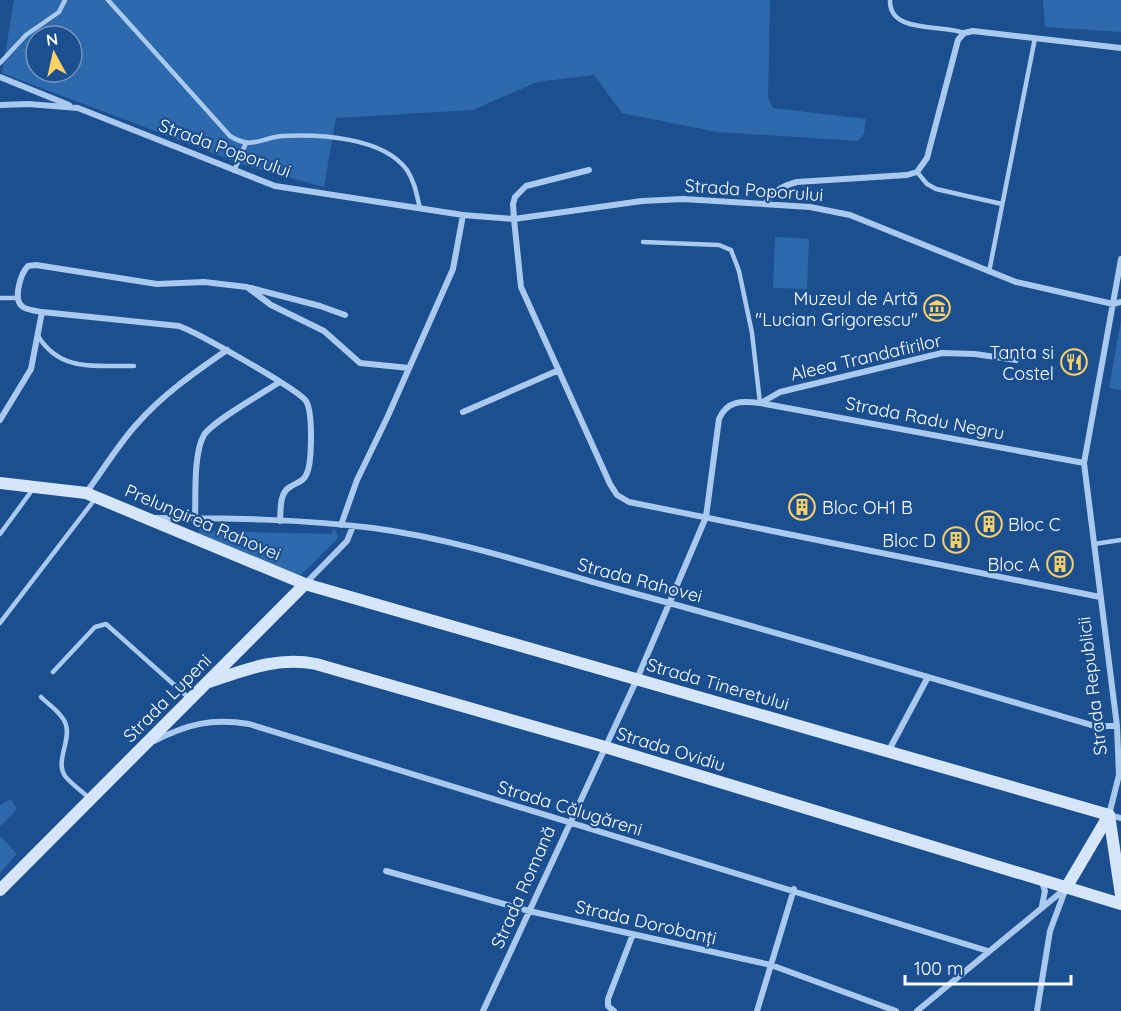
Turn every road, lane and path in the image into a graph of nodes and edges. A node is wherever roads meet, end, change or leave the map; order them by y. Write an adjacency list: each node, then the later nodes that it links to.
1 (65, 0): 7 (lane)
2 (108, 0): 11 (lane)
3 (890, 0): 4 (lane)
4 (964, 33): 5 (street); 14 (street)
5 (1035, 38): 6 (street); 16 (lane)
6 (1121, 48)
7 (0, 63)
8 (0, 77): 10 (street)
9 (0, 105): 10 (street, Strada Poporului)
10 (78, 108): 13 (street, Strada Poporului)
11 (246, 144): 13 (lane); 17 (lane)
12 (589, 170): 19 (street)
13 (234, 171): 17 (street, Strada Poporului)
14 (917, 172): 15 (street); 16 (lane)
15 (765, 204): 19 (street, Strada Poporului); 22 (street, Strada Poporului)
16 (1002, 204): 22 (lane)
17 (420, 209): 18 (street, Strada Poporului)
18 (463, 215): 19 (street, Strada Poporului); 34 (street)
19 (514, 219): 35 (street)
20 (643, 242): 37 (lane)
21 (1121, 259): 27 (street, Strada Republicii)
22 (989, 272): 27 (street, Strada Poporului)
23 (248, 287): 25 (street); 29 (street); 34 (street)
24 (0, 298): 25 (lane)
25 (18, 298): 28 (street, Prelungirea Rahovei)
26 (1121, 302): 27 (street, Strada Poporului)
27 (1113, 304): 40 (street, Strada Republicii)
28 (42, 312): 30 (street); 31 (street, Prelungirea Rahovei)
29 (345, 315)
30 (38, 336): 33 (lane); 39 (street)
31 (227, 351): 36 (street, Prelungirea Rahovei); 43 (street)
32 (1016, 360): 37 (street, Aleea Trandafirilor)
33 (134, 366)
34 (409, 368): 48 (street)
35 (559, 370): 38 (street); 44 (street)
36 (280, 382): 46 (street, Prelungirea Rahovei); 47 (street, Prelungirea Rahovei)
37 (760, 403): 40 (street, Strada Radu Negru); 44 (street, Strada Romană)
38 (463, 412)
39 (0, 420)
40 (1084, 464): 52 (street, Strada Republicii)
41 (0, 483): 42 (main road, Prelungirea Rahovei)
42 (35, 486): 43 (main road, Prelungirea Rahovei); 50 (lane)
43 (92, 495): 45 (main road, Prelungirea Rahovei); 56 (lane)
44 (706, 517): 54 (street); 55 (street, Strada Romană)
45 (146, 518): 46 (street, Strada Rahovei); 53 (main road, Prelungirea Rahovei)
46 (195, 518): 47 (street, Strada Rahovei)
47 (280, 521): 48 (street, Strada Rahovei)
48 (341, 525): 49 (street, Strada Rahovei)
49 (353, 526): 53 (street, Strada Lupeni); 55 (street, Strada Rahovei)
50 (0, 534)
51 (1121, 540): 52 (lane)
52 (1094, 544): 54 (street, Strada Republicii)
53 (305, 584): 59 (main road, Strada Tineretului); 60 (main road, Strada Lupeni)
54 (1100, 597): 63 (street, Strada Republicii)
55 (670, 603): 58 (street, Strada Rahovei); 59 (street, Strada Romană)
56 (0, 623)
57 (53, 672): 62 (lane)
58 (928, 677): 63 (street, Strada Rahovei); 66 (street)
59 (636, 679): 65 (street, Strada Romană); 66 (main road, Strada Tineretului)
60 (209, 682): 62 (main road, Strada Lupeni); 65 (main road, Strada Ovidiu)
61 (41, 698): 67 (lane)
62 (191, 700): 64 (main road, Strada Lupeni)
63 (1117, 726): 68 (street, Strada Republicii)
64 (144, 746): 67 (main road, Strada Lupeni); 69 (street, Strada Călugăreni)
65 (605, 747): 69 (street, Strada Romană); 71 (main road, Strada Ovidiu)
66 (888, 752): 68 (main road, Strada Tineretului)
67 (91, 800): 74 (main road, Strada Lupeni)
68 (1115, 816): 72 (main road); 75 (main road, Strada Republicii)
69 (568, 823): 73 (street, Strada Călugăreni); 78 (street, Strada Romană)
70 (386, 871): 78 (street, Strada Dorobanți)
71 (1041, 880): 72 (main road, Strada Ovidiu); 77 (street)
72 (1066, 888): 76 (main road, Strada Ovidiu); 77 (street); 87 (street)
73 (794, 889): 80 (street, Strada Călugăreni); 81 (street)
74 (0, 890)
75 (1121, 896)
76 (1121, 904)
77 (1042, 907): 80 (street)
78 (529, 911): 79 (street, Strada Dorobanți); 82 (street, Strada Romană)
79 (633, 934): 81 (street, Strada Dorobanți); 83 (street)
80 (988, 951): 86 (street)
81 (771, 965): 84 (street); 85 (street, Strada Dorobanți)
82 (483, 1011)
83 (614, 1011)
84 (757, 1011)
85 (896, 1011)
86 (917, 1011)
87 (1037, 1011)

